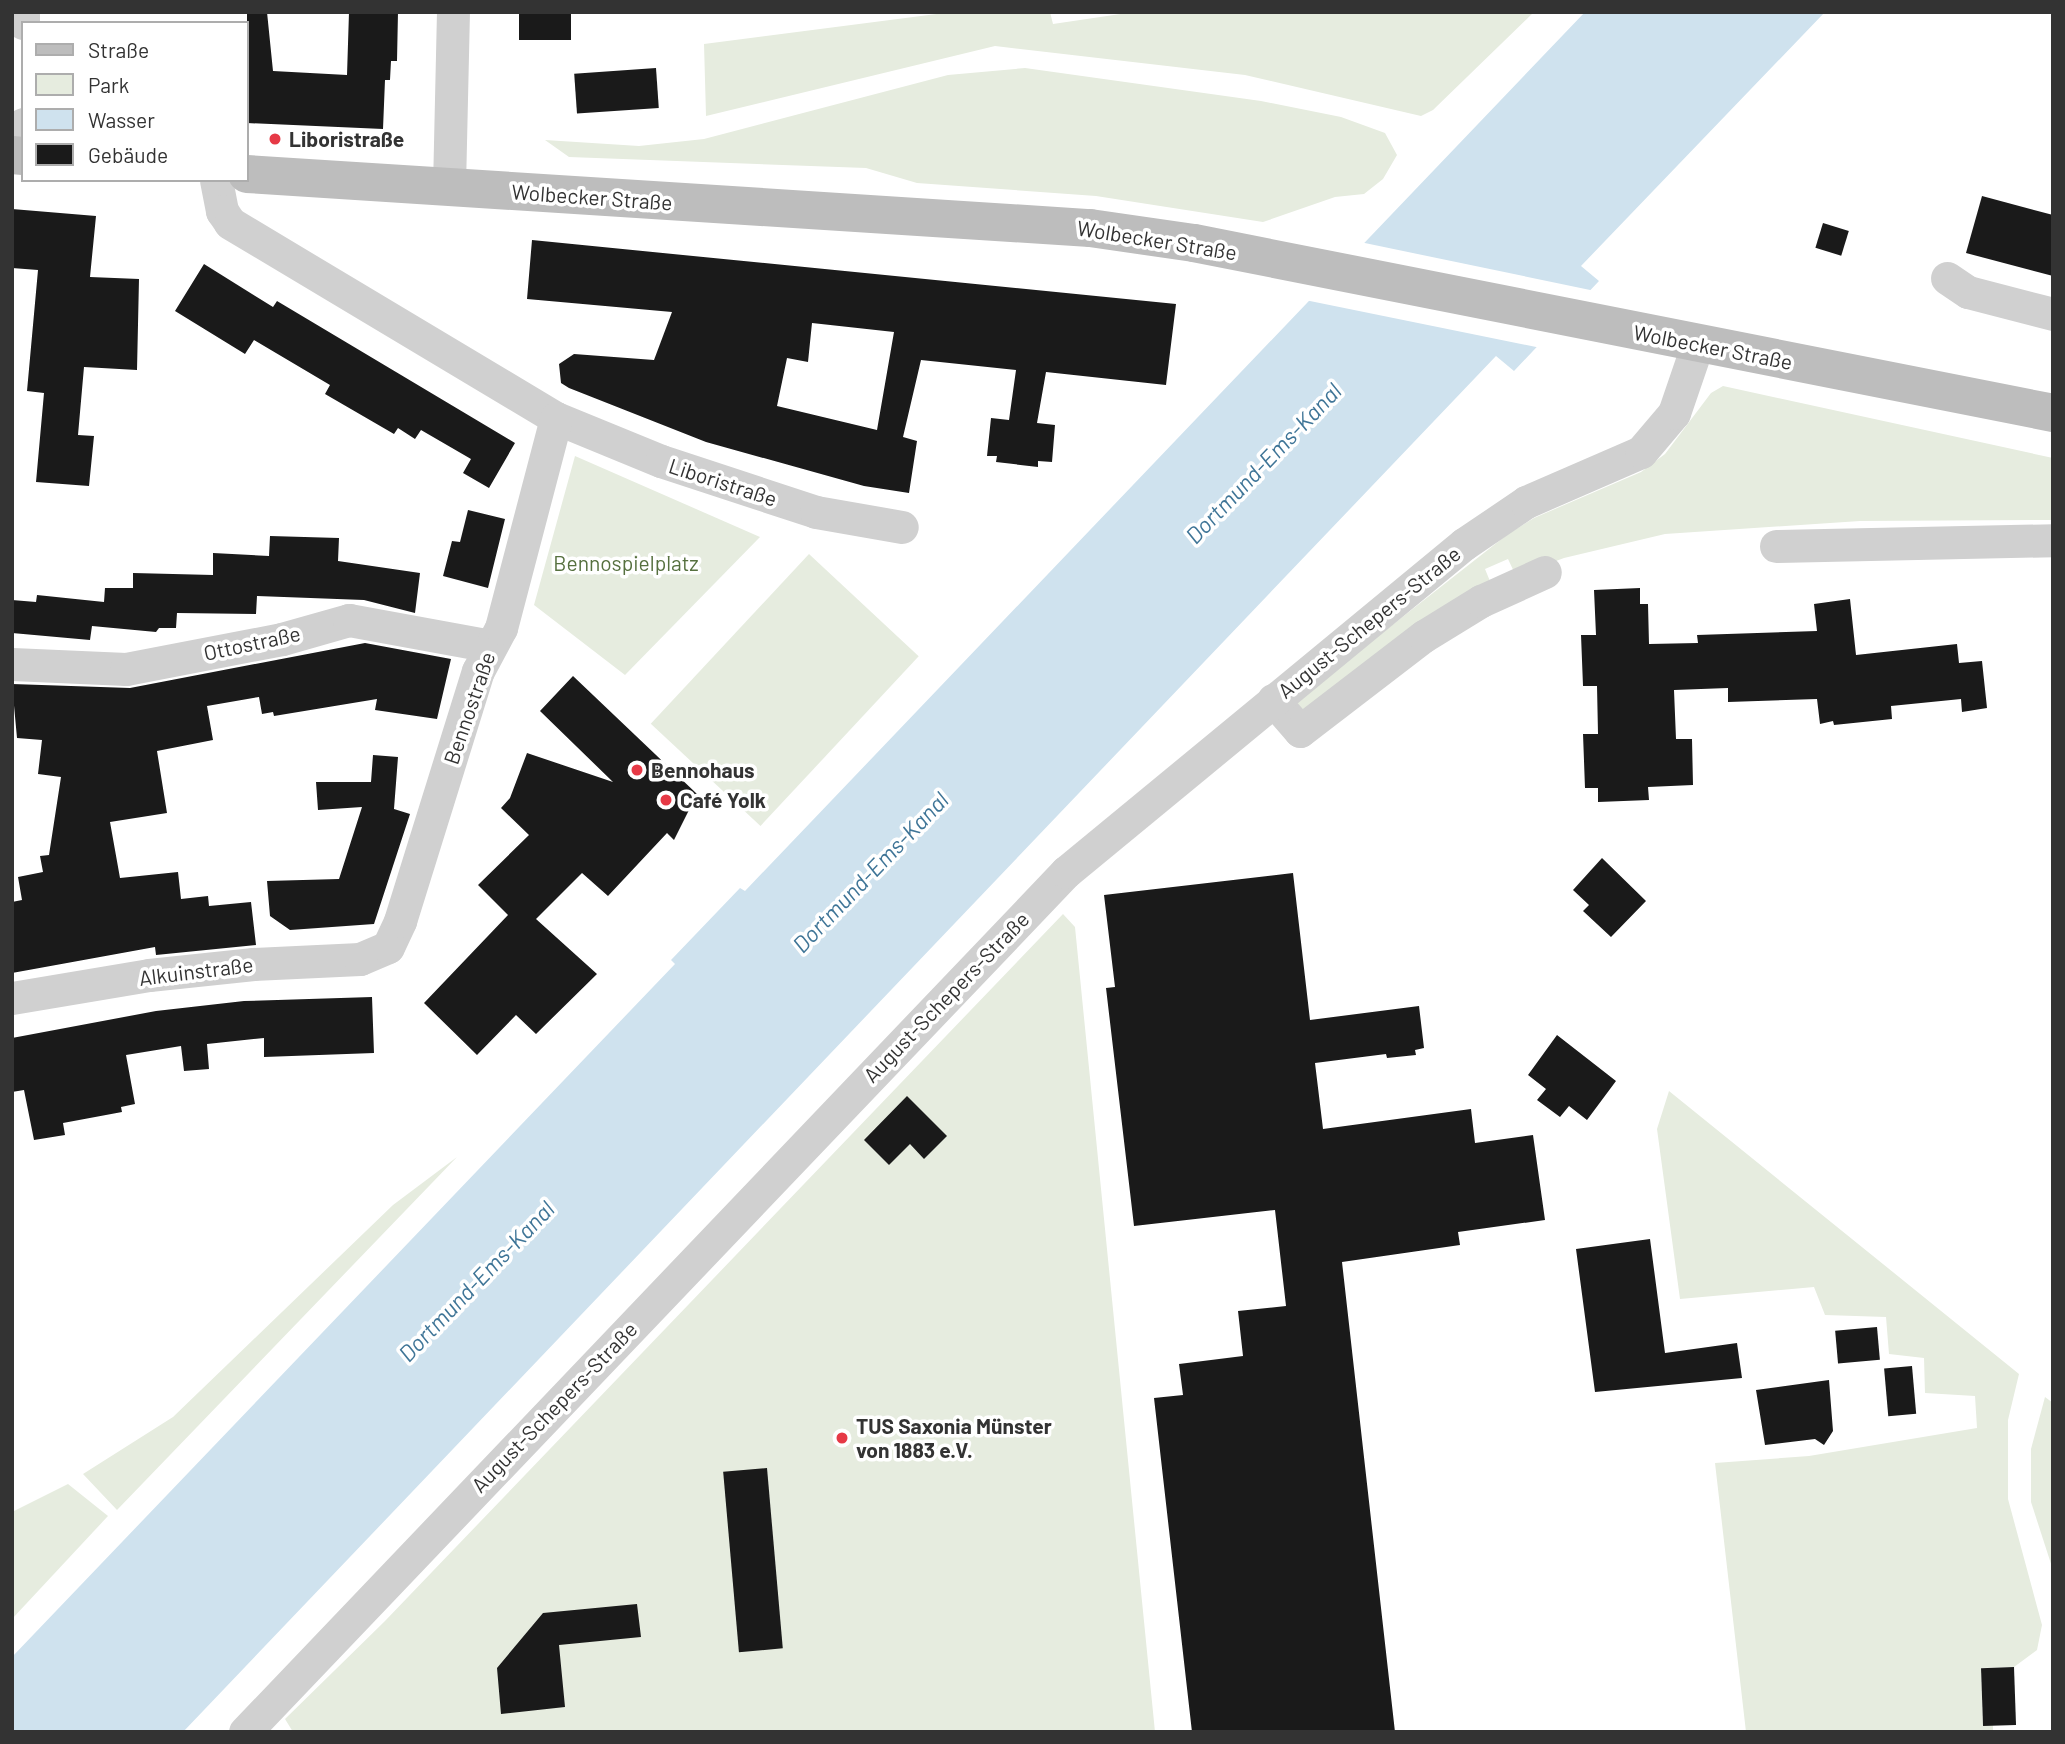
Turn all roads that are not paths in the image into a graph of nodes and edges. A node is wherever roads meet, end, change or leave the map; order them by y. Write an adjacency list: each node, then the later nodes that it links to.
1 (453, 12): 4 (street)
2 (248, 174): 4 (main road, Wolbecker Straße)
3 (216, 182): 9 (street, Liboristraße)
4 (449, 187): 7 (main road, Wolbecker Straße)
5 (1947, 278): 6 (street)
6 (2053, 314)
7 (1698, 343): 8 (main road, Wolbecker Straße); 16 (street, August-Schepers-Straße)
8 (2053, 414)
9 (556, 418): 10 (street, Liboristraße); 14 (street, Bennostraße)
10 (902, 527)
11 (2053, 540): 12 (street)
12 (1776, 545)
13 (1545, 572): 16 (street)
14 (490, 646): 15 (street, Ottostraße); 17 (street, Bennostraße)
15 (12, 664)
16 (1273, 700): 19 (street, August-Schepers-Straße)
17 (381, 953): 18 (street, Alkuinstraße)
18 (12, 998)
19 (245, 1732)

